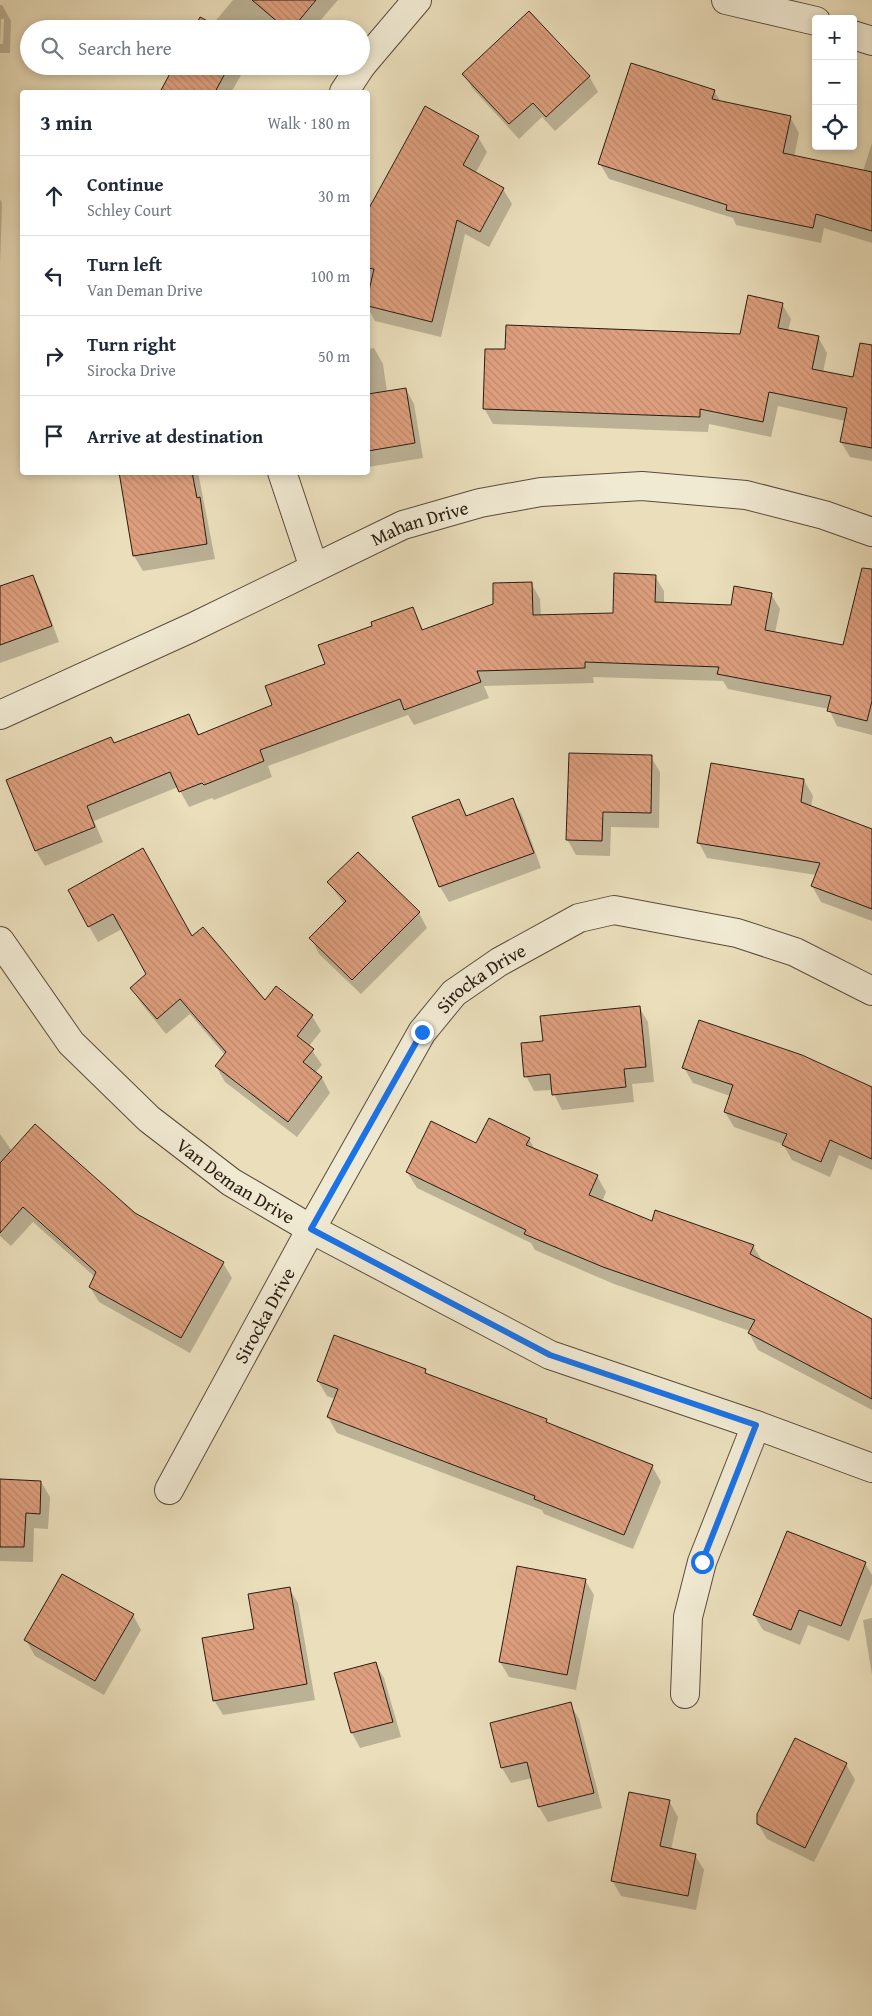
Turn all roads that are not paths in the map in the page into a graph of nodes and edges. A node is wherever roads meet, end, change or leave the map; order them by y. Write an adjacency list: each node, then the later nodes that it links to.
1 (417, 0): 6 (street)
2 (726, 0): 3 (street)
3 (812, 20)
4 (857, 35): 5 (street)
5 (872, 41)
6 (370, 55)
7 (355, 75): 8 (street)
8 (345, 90)
9 (283, 475): 11 (street)
10 (872, 532): 11 (street, Mahan Drive)
11 (314, 568): 12 (street, Mahan Drive)
12 (0, 715)
13 (0, 940): 15 (street, Van Deman Drive)
14 (872, 991): 15 (street, Sirocka Drive)
15 (311, 1229): 16 (street, Van Deman Drive); 18 (street, Sirocka Drive)
16 (756, 1425): 17 (street, Van Deman Drive); 19 (street)
17 (872, 1468)
18 (169, 1490)
19 (685, 1694)

